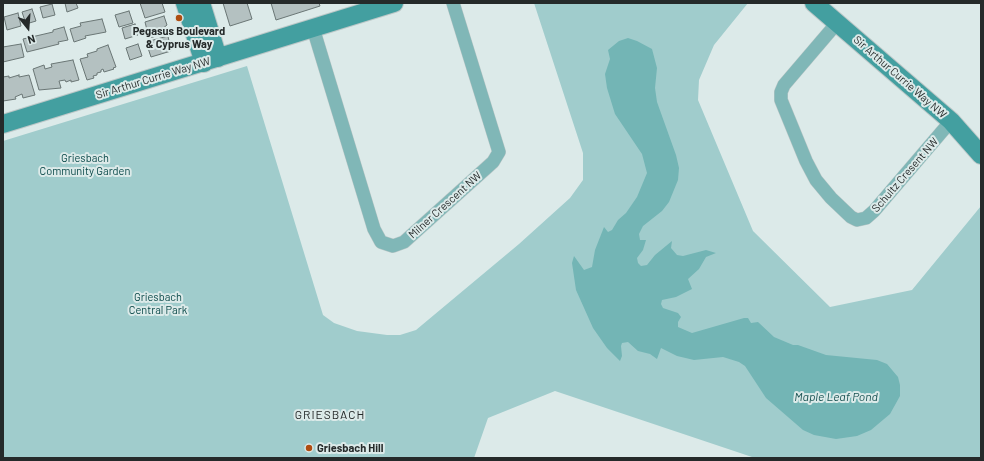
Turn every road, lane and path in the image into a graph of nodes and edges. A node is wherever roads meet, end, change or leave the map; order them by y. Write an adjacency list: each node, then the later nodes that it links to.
1 (185, 3): 8 (street)
2 (201, 3): 8 (street)
3 (394, 3): 7 (street, Sir Arthur Currie Way NW)
4 (453, 3): 7 (street, Milner Crescent NW)
5 (814, 3): 6 (street, Sir Arthur Currie Way NW)
6 (837, 23): 9 (street, Sir Arthur Currie Way NW); 9 (street, Schultz Cresent NW)
7 (313, 28): 8 (street, Sir Arthur Currie Way NW)
8 (211, 60): 10 (street, Sir Arthur Currie Way NW)
9 (951, 121): 11 (street, Sir Arthur Currie Way NW)
10 (3, 124)
11 (981, 155)

